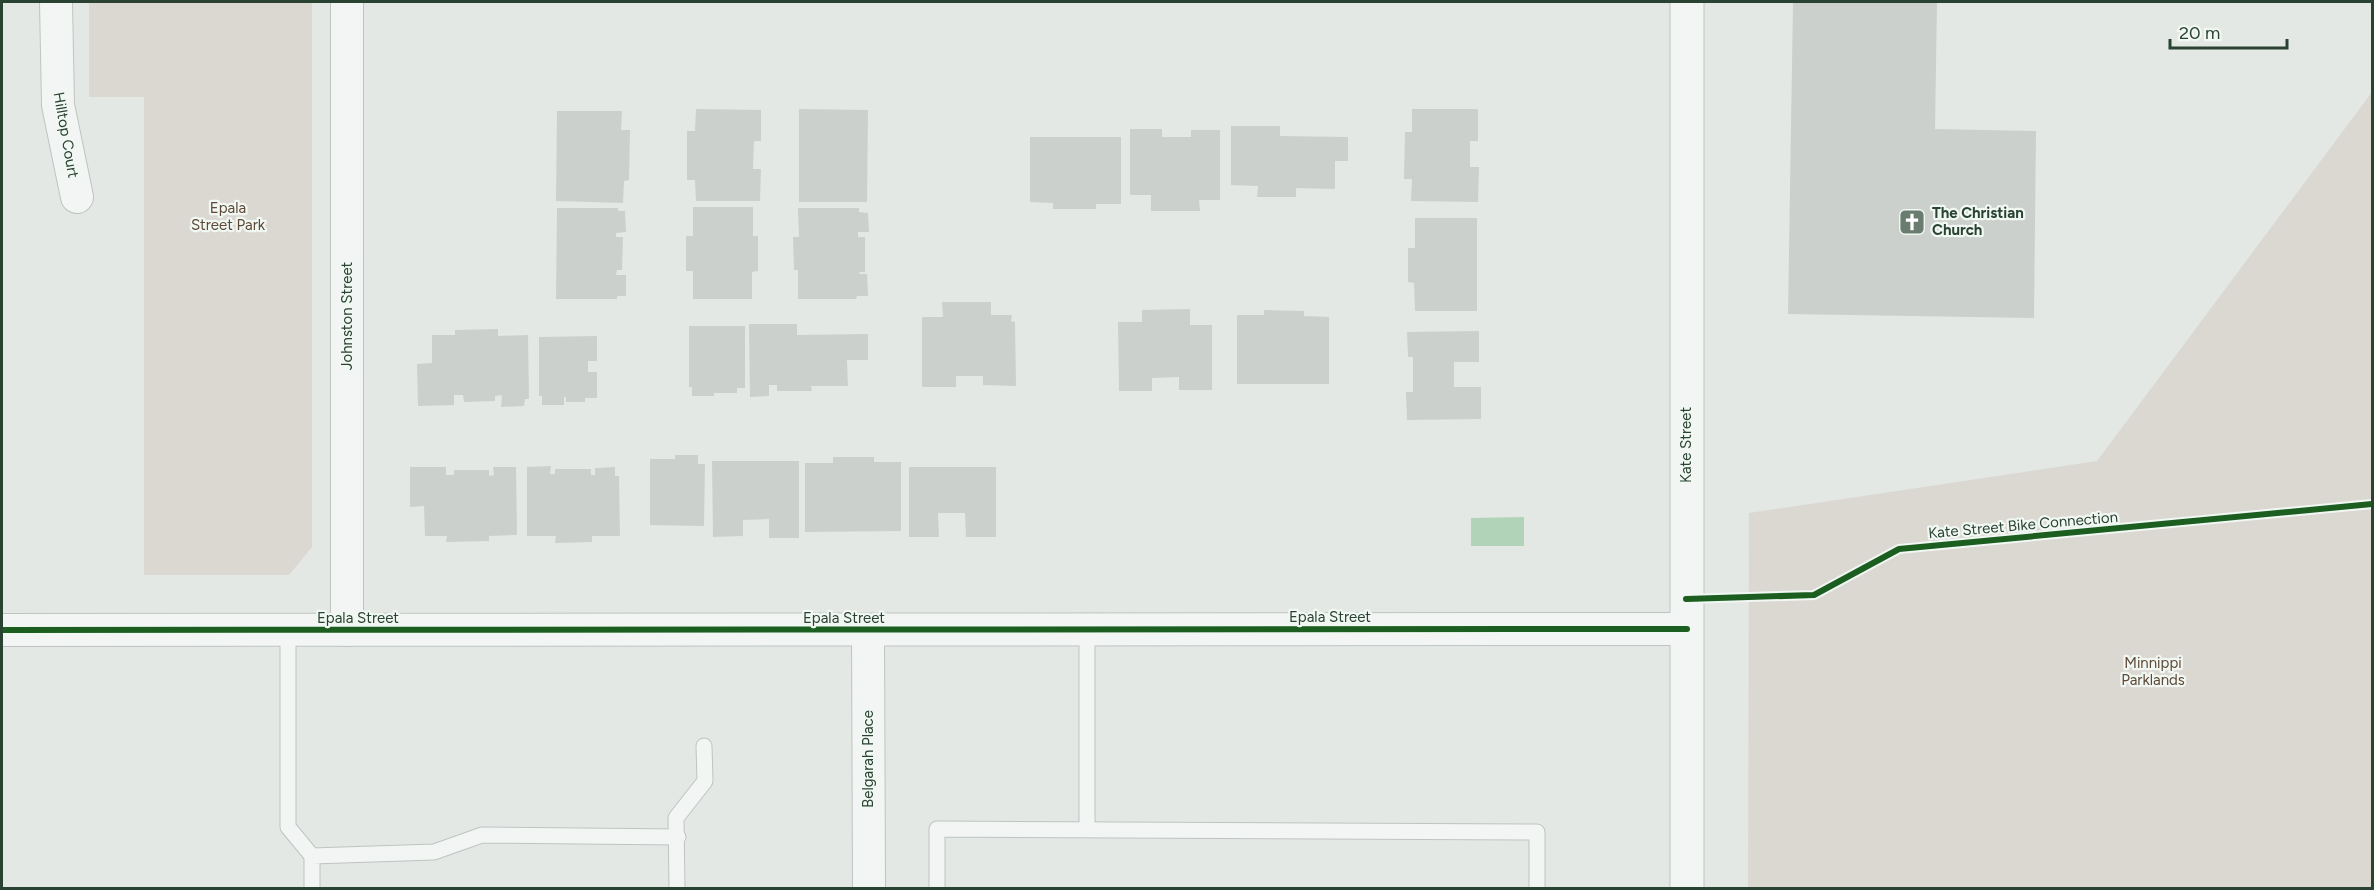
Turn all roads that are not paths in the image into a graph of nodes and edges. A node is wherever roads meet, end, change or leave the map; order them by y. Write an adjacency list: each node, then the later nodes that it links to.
1 (56, 2): 4 (street, Hilltop Court)
2 (347, 2): 9 (street, Johnston Street)
3 (1687, 2): 6 (street, Kate Street)
4 (77, 197)
5 (1087, 629): 6 (street, Epala Street); 10 (street, Epala Street); 12 (lane)
6 (1687, 629): 20 (street, Kate Street)
7 (2, 630): 8 (street, Epala Street)
8 (288, 630): 9 (street, Epala Street); 14 (lane)
9 (347, 630): 10 (street, Epala Street)
10 (868, 630): 17 (street, Belgarah Place)
11 (704, 746): 13 (lane)
12 (1087, 830): 18 (lane); 19 (lane)
13 (678, 837): 14 (lane); 16 (lane)
14 (312, 856): 15 (lane)
15 (312, 888)
16 (677, 888)
17 (869, 888)
18 (937, 888)
19 (1537, 888)
20 (1687, 888)

